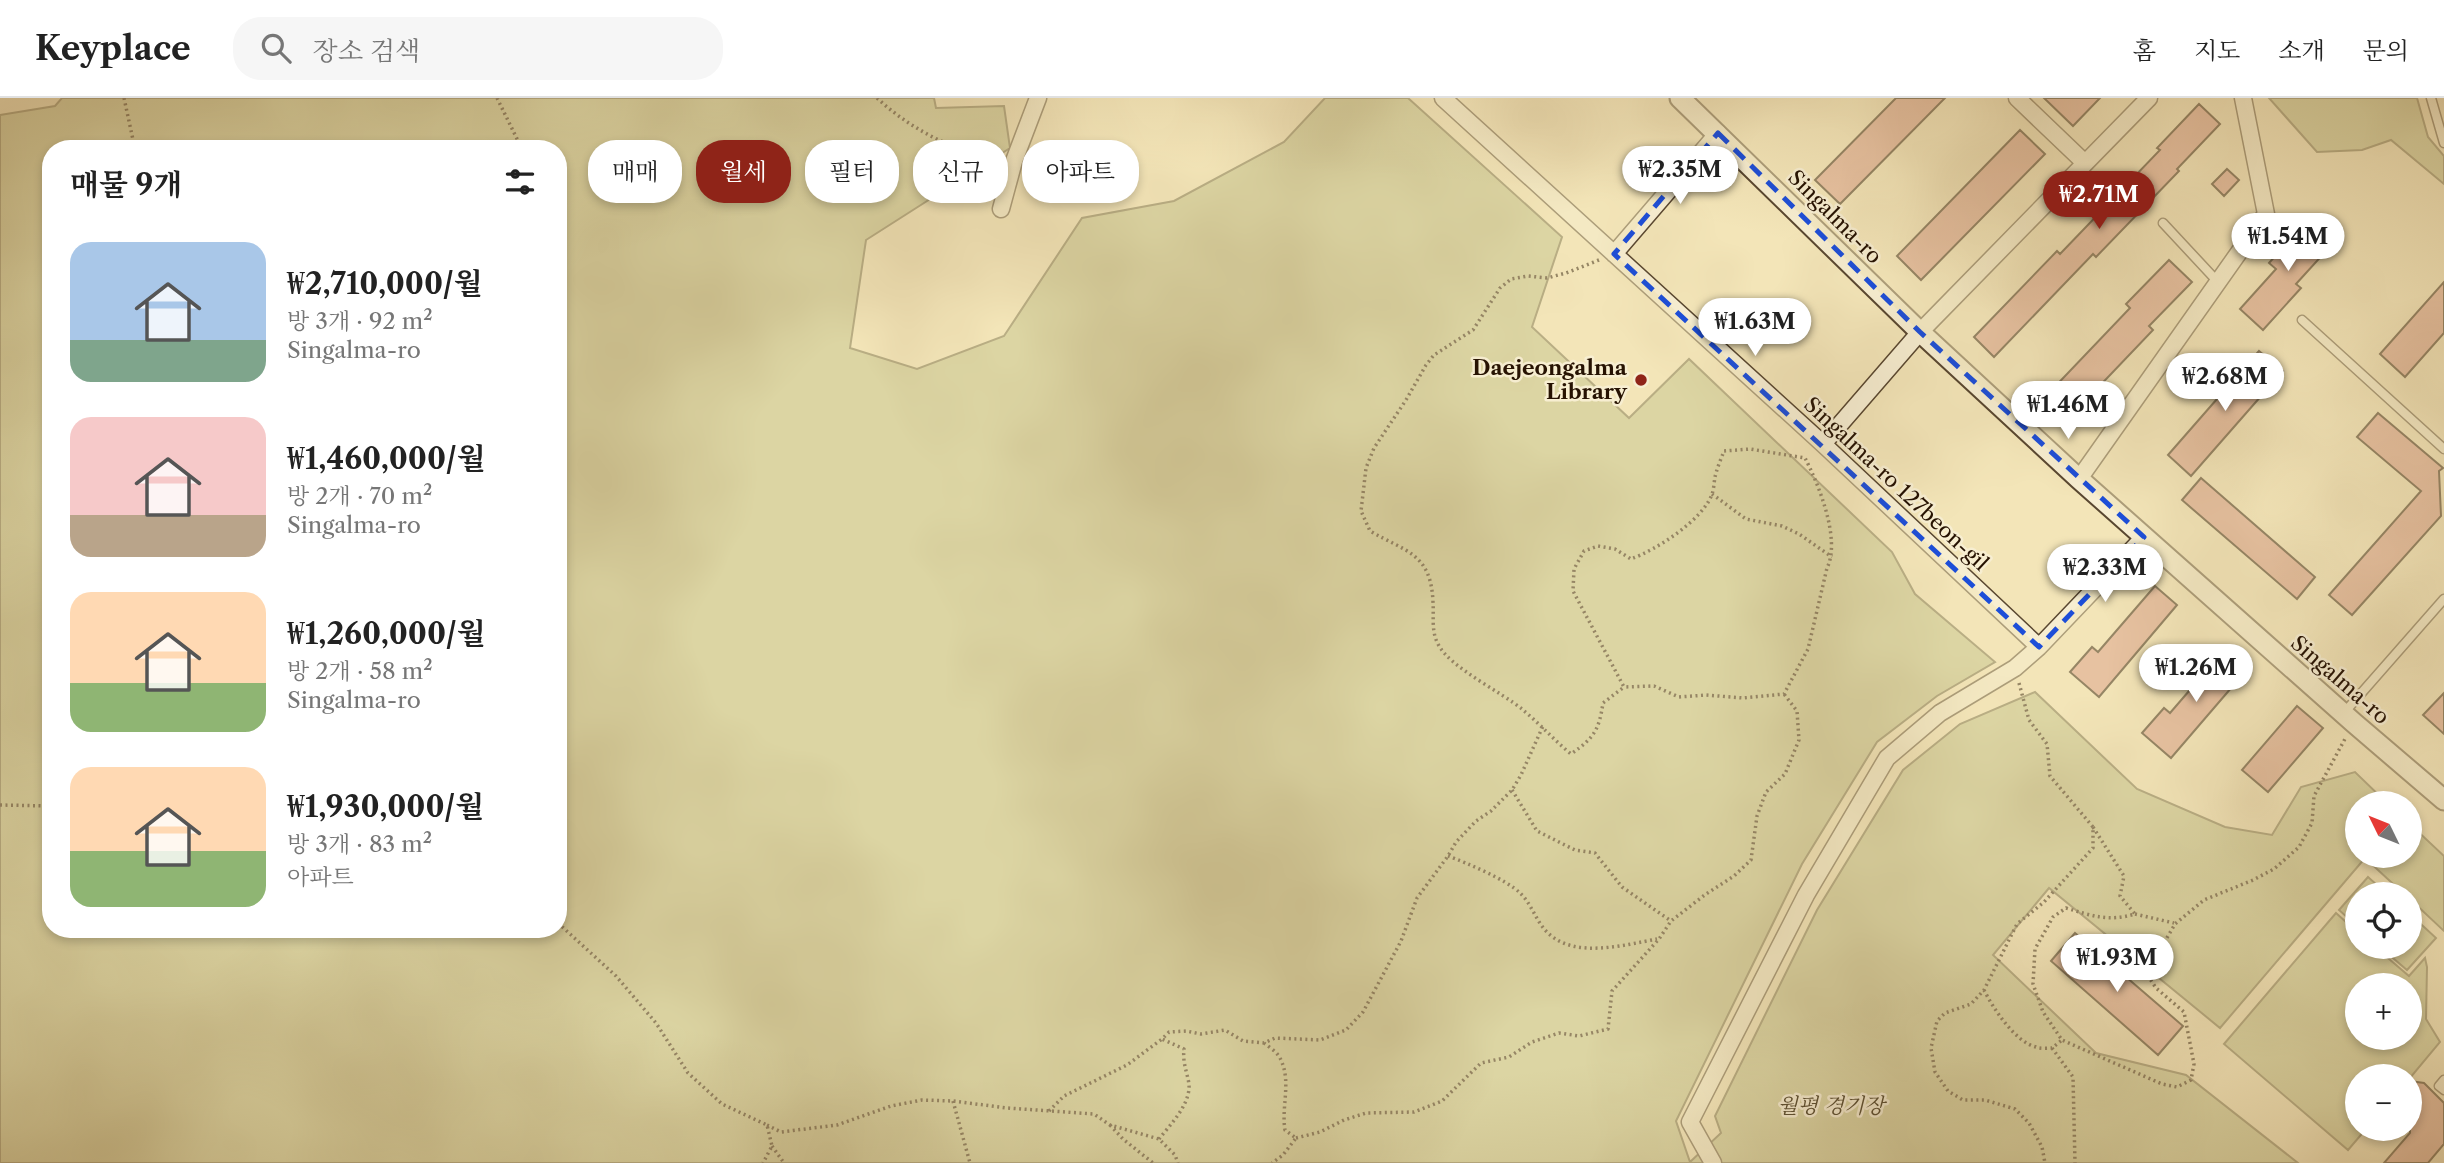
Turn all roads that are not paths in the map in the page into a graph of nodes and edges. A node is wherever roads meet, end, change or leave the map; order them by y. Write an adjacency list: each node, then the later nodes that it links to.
1 (1038, 98): 11 (street)
2 (1443, 98): 13 (street, Singalma-ro 127beon-gil)
3 (1680, 98): 8 (street, Singalma-ro)
4 (2017, 98): 10 (street)
5 (2148, 98): 10 (street)
6 (2243, 98): 14 (street)
7 (2431, 98): 9 (lane)
8 (1718, 134): 13 (street); 16 (street, Singalma-ro)
9 (2444, 144)
10 (2085, 163): 16 (street)
11 (1001, 209)
12 (2164, 223): 14 (lane)
13 (1614, 254): 17 (street, Singalma-ro 127beon-gil)
14 (2217, 281): 19 (street)
15 (2302, 320): 18 (lane)
16 (1920, 332): 17 (street); 19 (street, Singalma-ro)
17 (1823, 444): 22 (street, Singalma-ro 127beon-gil)
18 (2444, 449)
19 (2079, 478): 20 (street, Singalma-ro)
20 (2144, 537): 22 (street); 23 (street, Singalma-ro)
21 (2444, 599): 23 (lane)
22 (2039, 647): 27 (street)
23 (2348, 719): 24 (street, Singalma-ro)
24 (2444, 800)
25 (2444, 1080): 26 (lane)
26 (2444, 1090)
27 (1713, 1163)

